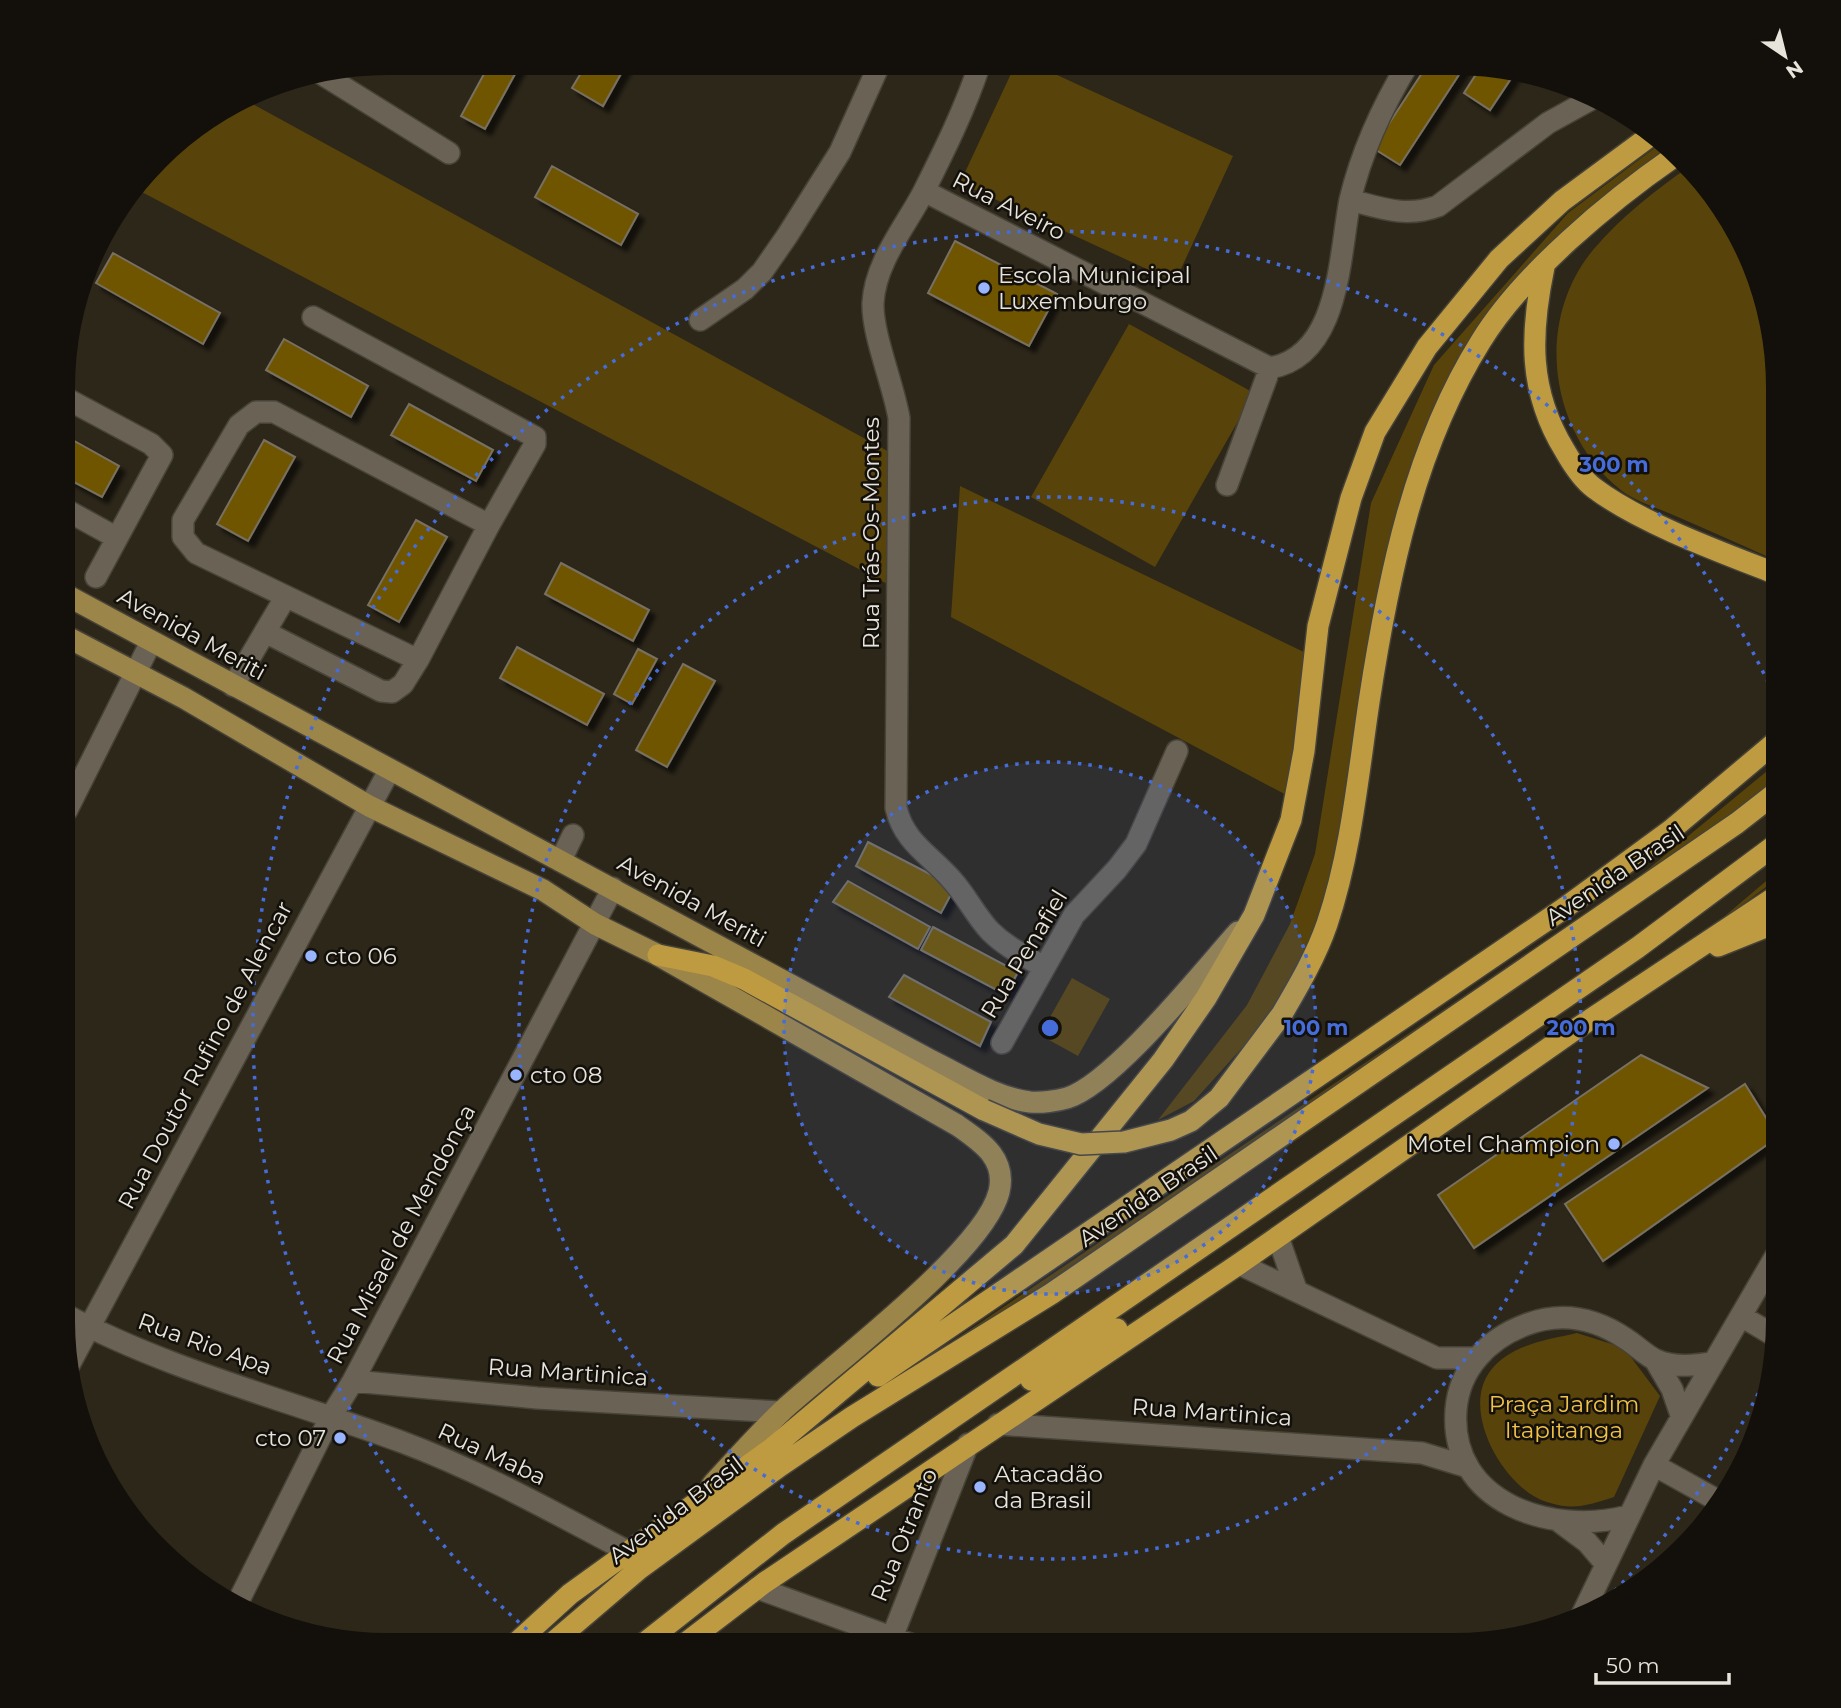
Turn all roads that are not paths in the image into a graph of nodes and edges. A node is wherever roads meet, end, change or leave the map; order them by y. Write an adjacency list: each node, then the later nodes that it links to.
1 (875, 75): 13 (street)
2 (975, 75): 9 (street, Rua Trás-Os-Montes)
3 (1401, 75): 10 (street)
4 (332, 80): 7 (street)
5 (1584, 103): 10 (street)
6 (1644, 140): 41 (highway)
7 (449, 153)
8 (1669, 160): 11 (highway)
9 (924, 191): 14 (street, Rua Aveiro); 45 (street, Rua Trás-Os-Montes)
10 (1350, 200): 14 (street)
11 (1544, 267): 20 (highway); 44 (highway, bridge)
12 (313, 317): 18 (street)
13 (700, 320)
14 (1263, 366): 16 (street)
15 (75, 403): 19 (street)
16 (1227, 485)
17 (75, 515): 19 (street)
18 (489, 525): 22 (street); 27 (street)
19 (117, 538): 21 (street)
20 (1766, 570)
21 (96, 577)
22 (285, 598): 24 (street); 27 (street)
23 (75, 600): 26 (main road, Avenida Meriti)
24 (265, 632): 27 (street); 29 (street)
25 (75, 641): 28 (main road)
26 (151, 642): 28 (street); 29 (main road, Avenida Meriti)
27 (418, 660)
28 (138, 673): 33 (street); 35 (main road)
29 (233, 687): 32 (main road, Avenida Meriti)
30 (1766, 749): 70 (highway, Avenida Brasil)
31 (1177, 751): 45 (street, Rua Penafiel)
32 (388, 771): 35 (street, Rua Doutor Rufino de Alencar); 38 (main road, Avenida Meriti)
33 (75, 793)
34 (1766, 800): 85 (highway, Avenida Brasil)
35 (369, 806): 42 (main road); 55 (street, Rua Doutor Rufino de Alencar)
36 (573, 835): 38 (street)
37 (1766, 852): 71 (highway)
38 (561, 860): 39 (main road, Avenida Meriti)
39 (614, 888): 41 (main road, Avenida Meriti); 42 (street, Rua Misael de Mendonça)
40 (1766, 903): 46 (highway)
41 (1254, 915): 70 (highway)
42 (595, 924): 44 (main road); 62 (street, Rua Misael de Mendonça)
43 (1766, 927): 46 (highway)
44 (658, 955): 64 (main road, Avenida Brasil)
45 (1044, 967): 47 (street, Rua Penafiel)
46 (1664, 970): 48 (highway)
47 (1002, 1042)
48 (1278, 1237): 49 (highway); 52 (street)
49 (1239, 1264): 51 (highway); 52 (street)
50 (1766, 1273): 53 (street)
51 (1213, 1281): 67 (highway); 71 (highway)
52 (1296, 1289): 58 (street)
53 (1741, 1316): 56 (street); 61 (street)
54 (75, 1320): 55 (street, Rua Rio Apa)
55 (88, 1327): 57 (street, Rua Doutor Rufino de Alencar); 66 (street, Rua Rio Apa)
56 (1766, 1330)
57 (77, 1349)
58 (1437, 1358): 59 (street); 63 (street)
59 (1476, 1358): 60 (street); 63 (street)
60 (1655, 1360): 61 (street); 65 (street)
61 (1714, 1362): 65 (street)
62 (353, 1381): 64 (street, Rua Martinica); 66 (street, Rua Misael de Mendonça)
63 (1458, 1391): 68 (street)
64 (781, 1412): 76 (main road, Avenida Brasil)
65 (1681, 1415): 73 (street)
66 (330, 1418): 79 (street, Rua Maba); 82 (street, Rua Misael de Mendonça)
67 (998, 1424): 69 (highway); 72 (street, Rua Martinica)
68 (1455, 1438): 72 (street, Rua Martinica); 74 (street)
69 (968, 1444): 81 (highway); 89 (street, Rua Otranto)
70 (771, 1449): 76 (highway, Avenida Brasil)
71 (904, 1452): 86 (highway)
72 (1422, 1453): 74 (street, Rua Martinica)
73 (1654, 1465): 75 (street); 77 (street)
74 (1468, 1468): 78 (street)
75 (1711, 1497)
76 (700, 1498): 79 (highway, Avenida Brasil)
77 (1628, 1516): 78 (street); 80 (street)
78 (1559, 1521): 80 (street)
79 (627, 1551): 84 (highway, Avenida Brasil)
80 (1604, 1562): 83 (street)
81 (757, 1588): 87 (highway); 88 (street)
82 (241, 1596)
83 (1587, 1603)
84 (527, 1633)
85 (564, 1633)
86 (657, 1633)
87 (699, 1633)
88 (873, 1633)
89 (894, 1633)

